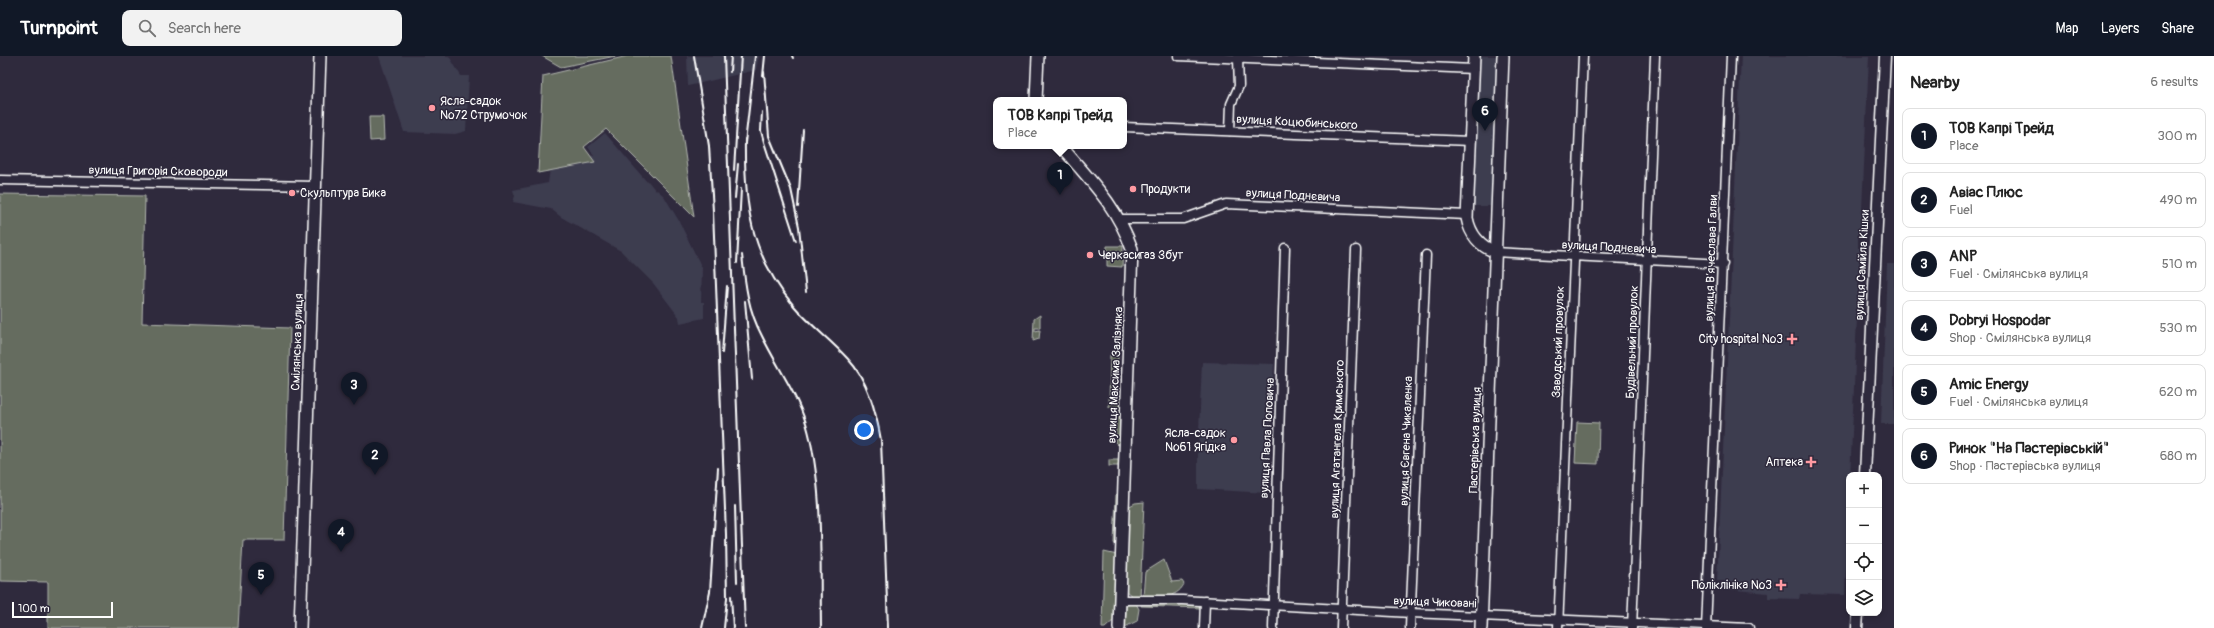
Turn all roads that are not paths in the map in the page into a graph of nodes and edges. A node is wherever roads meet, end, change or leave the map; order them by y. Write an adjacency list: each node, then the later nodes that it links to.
1 (320, 56): 18 (main road, Смілянська вулиця)
2 (1038, 56): 12 (main road)
3 (1178, 56): 10 (street)
4 (1474, 56): 11 (main road)
5 (1503, 56): 23 (main road, Пастерівська вулиця)
6 (1583, 56): 25 (street, Заводський провулок)
7 (1655, 56): 26 (street, Будівельний провулок)
8 (1731, 56): 27 (street, вулиця Вʼячеслава Галви)
9 (1884, 56): 28 (street, вулиця Самійла Кішки)
10 (1238, 59): 11 (street); 14 (street)
11 (1473, 69): 15 (main road)
12 (1036, 97)
13 (1127, 126): 14 (street, вулиця Коцюбинського)
14 (1230, 131): 15 (street, вулиця Коцюбинського)
15 (1470, 141): 19 (main road)
16 (1064, 149): 20 (main road, вулиця Максима Залізняка)
17 (0, 180): 18 (street, вулиця Григорія Сковороди)
18 (316, 186): 39 (main road, Смілянська вулиця)
19 (1467, 214): 20 (street, вулиця Поднєвича); 23 (main road)
20 (1120, 219): 29 (main road, вулиця Максима Залізняка)
21 (1285, 248): 31 (street, вулиця Павла Поповича)
22 (1356, 250): 32 (street, вулиця Агатангела Кримського)
23 (1495, 252): 25 (street, вулиця Поднєвича); 34 (main road, Пастерівська вулиця)
24 (1426, 255): 33 (street, вулиця Євгена Чикаленка)
25 (1573, 257): 26 (street, вулиця Поднєвича); 36 (street, Заводський провулок)
26 (1647, 261): 27 (street, вулиця Поднєвича); 37 (street, Будівельний провулок)
27 (1723, 264): 38 (street, вулиця Вʼячеслава Галви)
28 (1864, 472)
29 (1120, 600): 30 (street, вулиця Чиковані); 40 (main road, вулиця Максима Залізняка)
30 (1205, 601): 31 (street, вулиця Чиковані); 41 (street)
31 (1272, 604): 32 (street, вулиця Чиковані); 42 (street, вулиця Павла Поповича)
32 (1342, 610): 33 (street, вулиця Чиковані); 43 (street, вулиця Агатангела Кримського)
33 (1411, 613): 34 (street, вулиця Чиковані); 44 (street, вулиця Євгена Чикаленка)
34 (1482, 615): 36 (street, вулиця Чиковані); 45 (main road, Пастерівська вулиця)
35 (1858, 616): 47 (street)
36 (1558, 624): 37 (street, вулиця Чиковані)
37 (1632, 625): 38 (street, вулиця Чиковані)
38 (1706, 627): 46 (street, вулиця Чиковані)
39 (300, 628)
40 (1119, 628)
41 (1204, 628)
42 (1273, 628)
43 (1341, 628)
44 (1410, 628)
45 (1481, 628)
46 (1749, 628)
47 (1857, 628)

